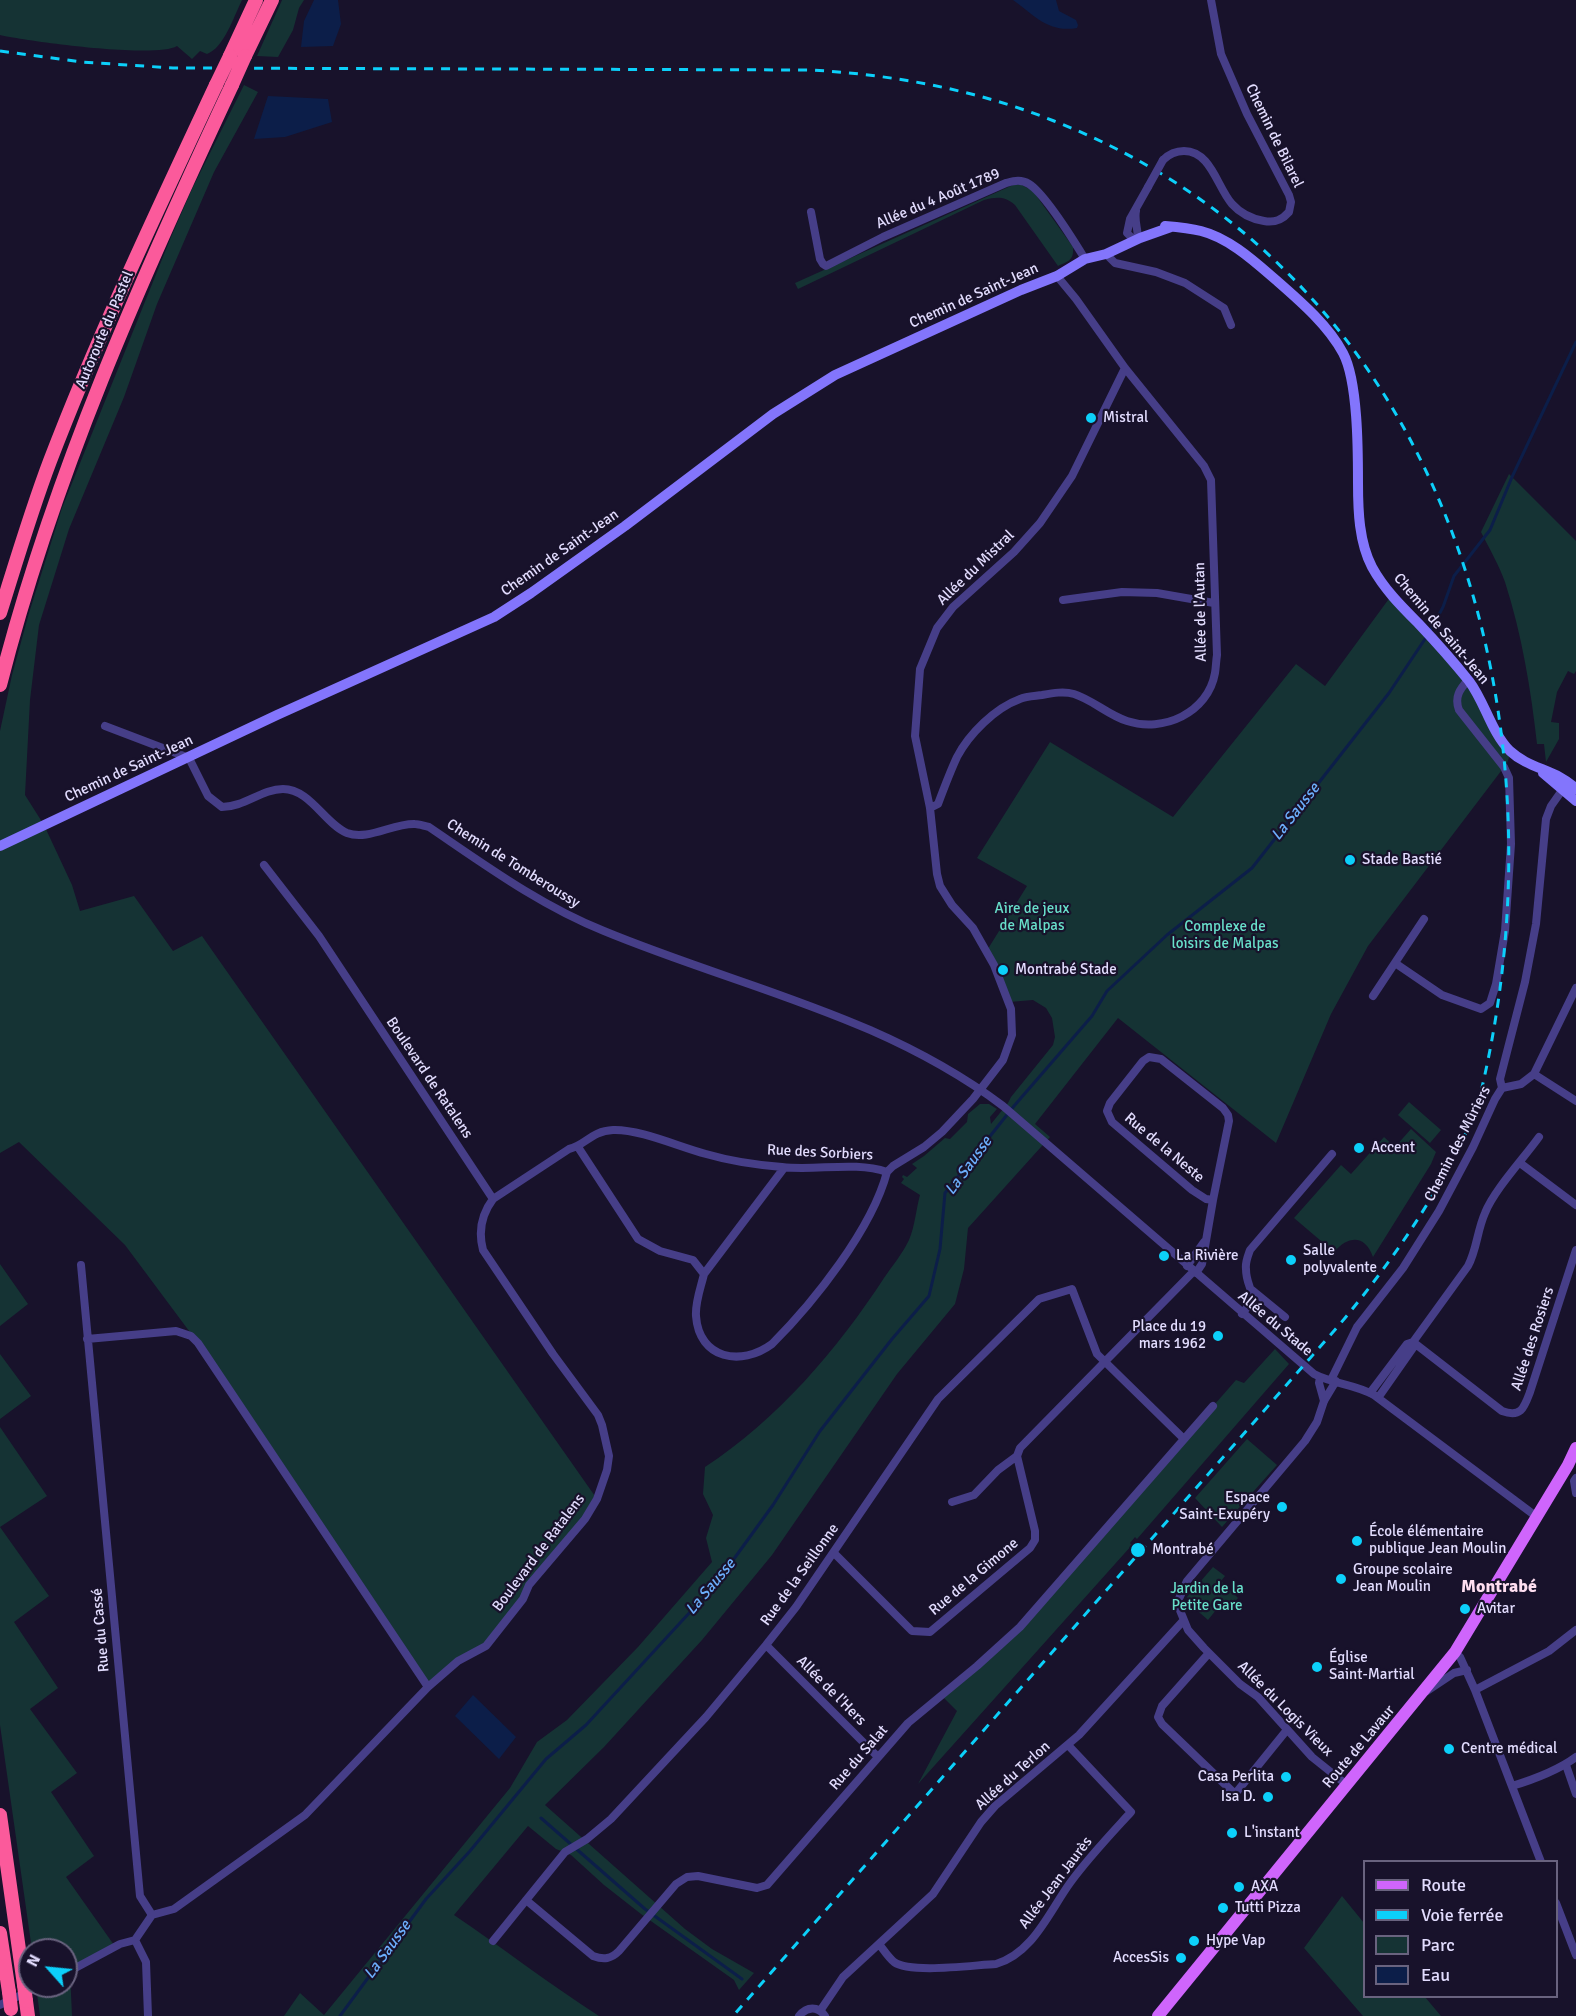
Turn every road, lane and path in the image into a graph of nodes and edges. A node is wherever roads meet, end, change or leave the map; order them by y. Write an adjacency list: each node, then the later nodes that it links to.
1 (256, 0): 13 (highway, Autoroute du Pastel, bridge)
2 (272, 0): 15 (highway, Autoroute du Pastel, bridge)
3 (1211, 0): 5 (street, Chemin de Bilarel, bridge)
4 (811, 213): 7 (street, Allée du 4 Août 1789)
5 (1134, 236): 6 (street); 14 (street, Chemin de Saint-Jean)
6 (1111, 252): 7 (street, Chemin de Saint-Jean); 9 (street)
7 (1085, 259): 8 (street, Chemin de Saint-Jean)
8 (1057, 276): 10 (street, Allée de l'Autan); 17 (street, Chemin de Saint-Jean)
9 (1231, 325)
10 (1125, 368): 12 (street, Allée de l'Autan); 22 (street, Allée du Mistral)
11 (1063, 600): 12 (street)
12 (1214, 603): 22 (street, Allée de l'Autan)
13 (0, 613)
14 (1468, 680): 18 (street, Chemin de Saint-Jean); 26 (street)
15 (0, 685)
16 (105, 726): 17 (street)
17 (189, 758): 23 (street, Chemin de Saint-Jean); 31 (street, Chemin de Tomberoussy)
18 (1536, 767): 19 (street, Chemin de Saint-Jean); 20 (street, Chemin de Saint-Jean)
19 (1563, 789): 21 (street, Chemin de Saint-Jean); 30 (street, Chemin des Mûriers)
20 (1576, 789)
21 (1576, 801)
22 (930, 808): 31 (street)
23 (0, 846)
24 (264, 865): 39 (street, Boulevard de Ratalens)
25 (1424, 919): 26 (street)
26 (1395, 963): 28 (street)
27 (1576, 988): 29 (street)
28 (1373, 996)
29 (1534, 1074): 30 (street); 32 (street)
30 (1502, 1088): 53 (street, Chemin des Mûriers)
31 (980, 1089): 38 (street, Rue des Sorbiers); 44 (street, Allée du Stade)
32 (1576, 1101)
33 (1539, 1137): 36 (street)
34 (578, 1147): 37 (street, Rue des Sorbiers); 39 (street, Rue des Sorbiers); 45 (street)
35 (1332, 1154): 46 (street)
36 (1520, 1163): 41 (street); 50 (street)
37 (784, 1168): 38 (street, Rue des Sorbiers); 45 (street)
38 (887, 1172): 45 (street)
39 (493, 1199): 72 (street, Boulevard de Ratalens)
40 (1213, 1200): 40 (street, Rue de la Neste); 44 (street, Rue de la Neste)
41 (1576, 1205)
42 (1576, 1250): 50 (street, Allée des Rosiers)
43 (81, 1265): 49 (street, Rue du Cassé)
44 (1192, 1270): 47 (street, Allée du Stade); 51 (street)
45 (704, 1274)
46 (1252, 1290): 47 (street); 48 (street)
47 (1242, 1314): 52 (street, Allée du Stade)
48 (1285, 1317)
49 (87, 1339): 72 (street); 87 (street, Rue du Cassé)
50 (1413, 1342): 54 (street); 55 (street)
51 (1105, 1362): 58 (street); 60 (street); 65 (street, Rue de la Seillonne)
52 (1320, 1377): 53 (street, Allée du Stade); 56 (street)
53 (1333, 1381): 54 (street, Allée du Stade); 56 (street, Chemin des Mûriers)
54 (1370, 1393): 55 (street, Allée du Stade)
55 (1378, 1398): 64 (street, Allée du Stade)
56 (1324, 1401): 66 (street, Chemin des Mûriers)
57 (1213, 1406): 58 (street, Rue du Salat)
58 (1184, 1439): 77 (street, Rue du Salat)
59 (1576, 1448): 64 (main road, Route de Lavaur)
60 (1017, 1456): 63 (street); 65 (street, Rue de la Gimone)
61 (1575, 1479): 62 (street)
62 (1576, 1493)
63 (952, 1502)
64 (1537, 1517): 70 (main road, Route de Lavaur)
65 (834, 1553): 68 (street, Rue de la Seillonne)
66 (1183, 1621): 69 (street, Allée du Logis Vieux); 76 (street, Allée du Terlon)
67 (1576, 1630): 73 (street)
68 (766, 1646): 77 (street, Allée de l'Hers); 85 (street, Rue de la Seillonne)
69 (1209, 1653): 75 (street, Allée du Logis Vieux); 75 (street)
70 (1455, 1653): 71 (street); 74 (main road, Route de Lavaur)
71 (1467, 1670): 73 (street); 74 (street)
72 (429, 1687): 87 (street, Boulevard de Ratalens)
73 (1477, 1688): 81 (street)
74 (1424, 1693): 80 (main road, Route de Lavaur)
75 (1287, 1731): 80 (street, Allée du Logis Vieux)
76 (1068, 1745): 91 (street, Allée du Terlon); 91 (street, Allée Jean Jaurès)
77 (878, 1757): 85 (street, Rue du Salat)
78 (1576, 1757): 79 (street)
79 (1566, 1765): 81 (street); 82 (street)
80 (1347, 1785): 100 (main road, Route de Lavaur)
81 (1512, 1786): 84 (street)
82 (1576, 1794)
83 (0, 1815): 97 (highway, bridge)
84 (1540, 1860)
85 (526, 1900): 90 (street, Rue de la Seillonne)
86 (1558, 1906): 92 (street)
87 (152, 1916): 89 (street)
88 (0, 1932): 95 (highway, bridge)
89 (135, 1940): 93 (street); 98 (street)
90 (493, 1941)
91 (879, 1944): 96 (street, Allée du Terlon)
92 (1576, 1955)
93 (78, 1967)
94 (24, 1998): 95 (street)
95 (7, 2010)
96 (823, 2013): 99 (street)
97 (28, 2016)
98 (148, 2016)
99 (799, 2016)
100 (1158, 2016)

